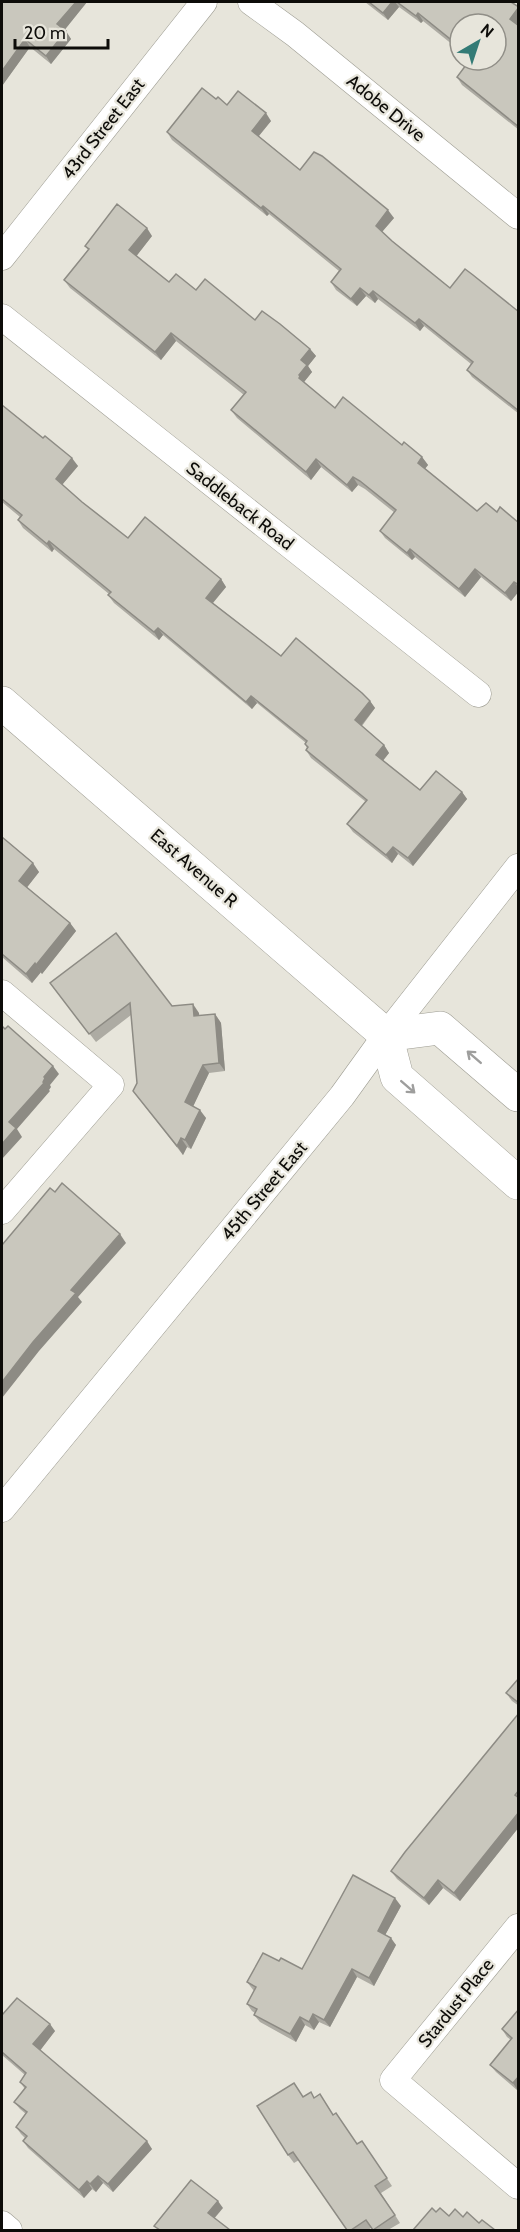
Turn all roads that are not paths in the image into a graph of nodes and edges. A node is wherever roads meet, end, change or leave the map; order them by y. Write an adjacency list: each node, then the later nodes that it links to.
1 (204, 2): 4 (street, 43rd Street East)
2 (251, 2): 3 (street, Adobe Drive)
3 (519, 216)
4 (2, 257)
5 (2, 317): 6 (street, Saddleback Road)
6 (478, 694)
7 (2, 703): 10 (main road, East Avenue R)
8 (519, 867): 10 (street, 45th Street East)
9 (2, 993): 13 (street)
10 (386, 1035): 11 (main road, one-way to 10); 12 (main road, one-way to 12); 14 (street, 45th Street East)
11 (519, 1095)
12 (519, 1183)
13 (2, 1210)
14 (2, 1509)
15 (519, 1927): 16 (street, Stardust Place)
16 (519, 2186)
17 (2, 2224): 18 (street)
18 (9, 2230)

